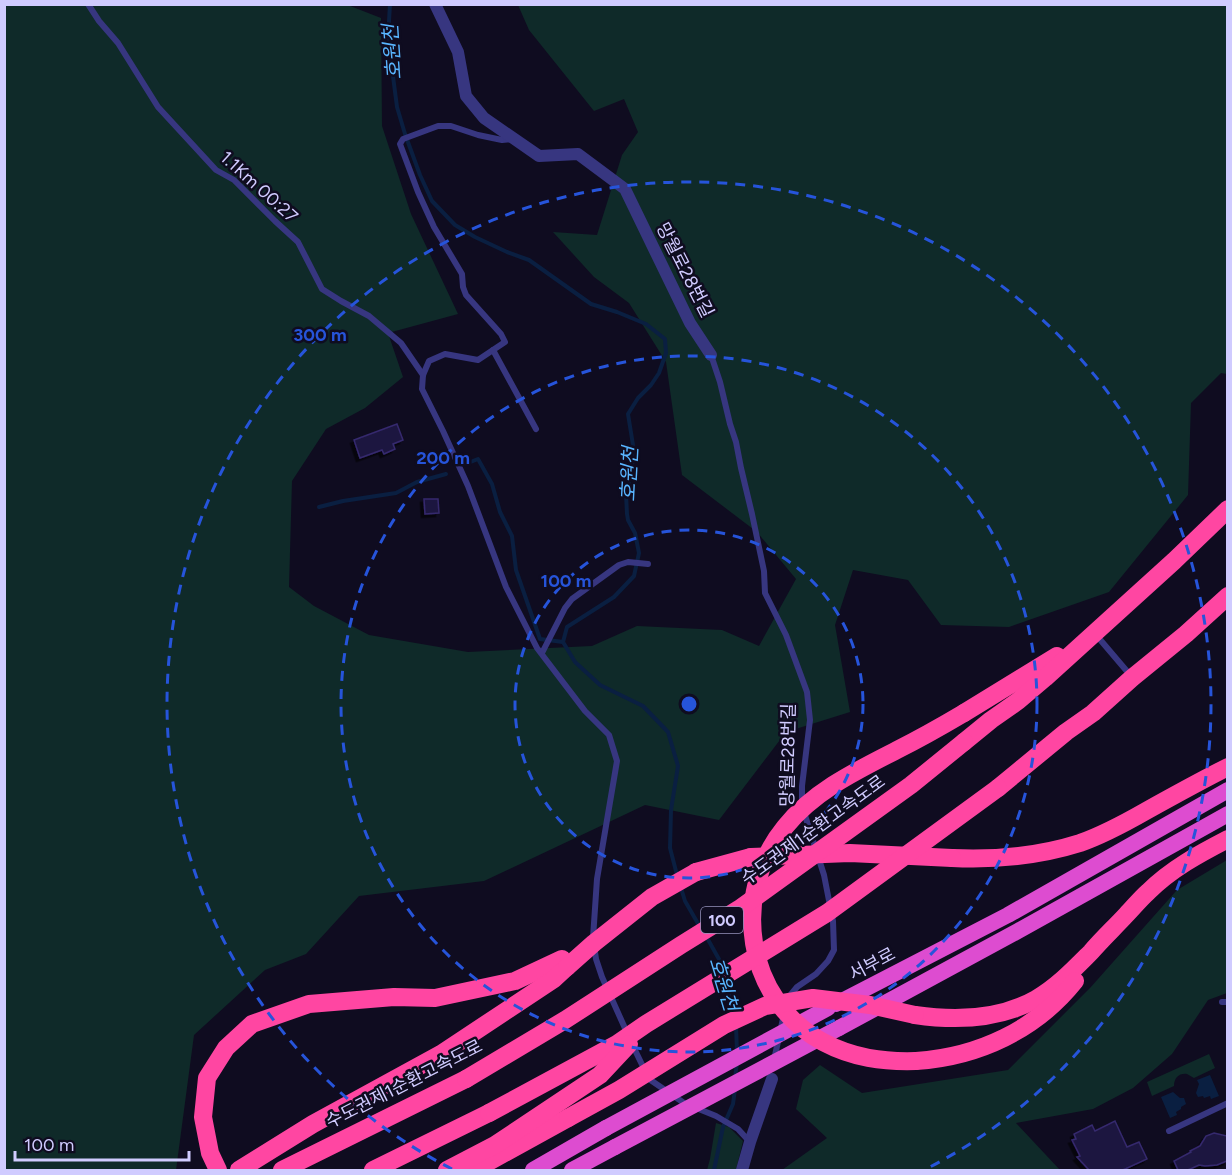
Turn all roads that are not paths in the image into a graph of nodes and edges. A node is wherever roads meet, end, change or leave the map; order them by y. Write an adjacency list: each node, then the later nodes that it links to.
1 (88, 4): 6 (lane, 1.1Km 00:27)
2 (435, 4): 3 (street)
3 (512, 139): 4 (lane); 5 (street, 망월로28번길)
4 (493, 350): 6 (lane); 7 (lane)
5 (711, 355): 21 (lane, 망월로28번길)
6 (423, 375): 12 (lane)
7 (537, 429)
8 (1227, 509): 11 (highway, 수도권제1순환고속도로 / 100)
9 (648, 564): 12 (lane)
10 (1227, 596): 13 (highway, 100)
11 (1094, 633): 13 (lane); 18 (highway, bridge); 27 (highway, 수도권제1순환고속도로 / 100, bridge)
12 (542, 653): 24 (lane)
13 (1132, 678): 20 (highway, 100, bridge)
14 (1227, 767): 19 (highway, bridge)
15 (1227, 790): 31 (highway, 서부로, bridge)
16 (1227, 814): 32 (highway, bridge)
17 (1227, 839): 18 (highway)
18 (1126, 916): 30 (highway, bridge)
19 (564, 963): 25 (highway); 26 (highway)
20 (646, 1024): 28 (highway, 100, bridge); 29 (highway, bridge)
21 (772, 1079): 24 (street, 망월로28번길)
22 (1227, 1103): 23 (lane)
23 (1170, 1131)
24 (750, 1142): 33 (street, 망월로28번길)
25 (218, 1170)
26 (239, 1170)
27 (282, 1170)
28 (373, 1170)
29 (447, 1170)
30 (474, 1170)
31 (533, 1170)
32 (572, 1170)
33 (742, 1170)

